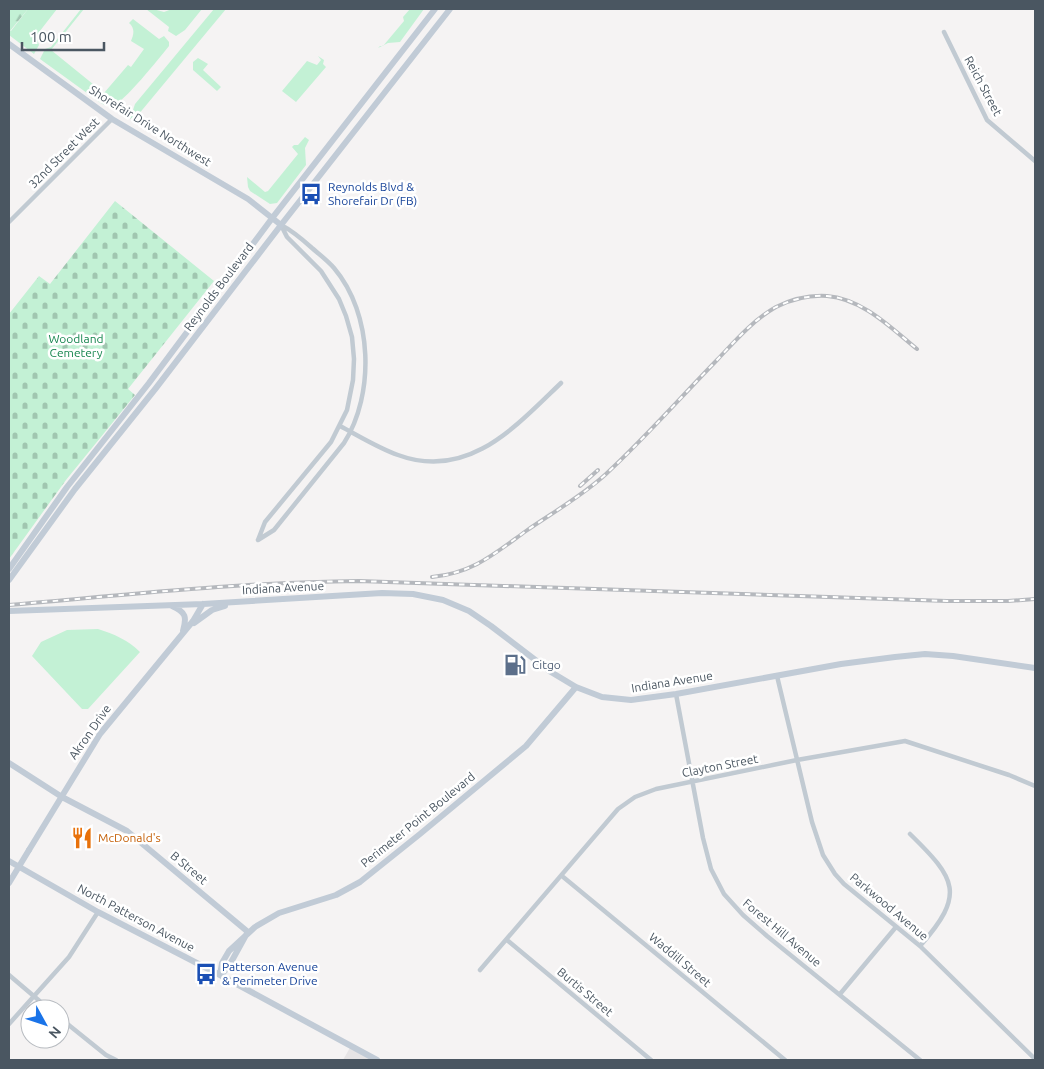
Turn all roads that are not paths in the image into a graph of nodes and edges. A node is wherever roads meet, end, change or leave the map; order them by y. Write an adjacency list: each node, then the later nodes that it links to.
1 (435, 9): 7 (main road, Reynolds Boulevard)
2 (450, 9): 9 (main road, Reynolds Boulevard)
3 (944, 32): 6 (street, Reich Street)
4 (9, 44): 5 (main road, Shorefair Drive Northwest)
5 (112, 119): 7 (main road, Shorefair Drive Northwest); 8 (street, 32nd Street West)
6 (1035, 162)
7 (272, 217): 9 (main road, Shorefair Drive Northwest); 13 (main road, Reynolds Boulevard)
8 (9, 222)
9 (281, 225): 11 (street, Shorefair Drive Northwest); 12 (street, Shorefair Drive Northwest); 14 (main road, Reynolds Boulevard)
10 (561, 383): 12 (street)
11 (340, 426): 12 (street); 12 (street, Shorefair Drive Northwest)
12 (351, 432)
13 (9, 569)
14 (9, 580)
15 (240, 602): 16 (main road, Indiana Avenue); 19 (main road); 22 (main road, Indiana Avenue)
16 (204, 604): 17 (main road, Indiana Avenue); 19 (main road, Akron Drive)
17 (171, 605): 18 (main road, Indiana Avenue); 19 (main road)
18 (9, 611)
19 (185, 631): 28 (main road, Akron Drive)
20 (1035, 668): 21 (main road, Indiana Avenue)
21 (777, 676): 23 (main road, Indiana Avenue); 24 (street, Parkwood Avenue)
22 (576, 687): 23 (main road, Indiana Avenue); 35 (main road, Perimeter Point Boulevard)
23 (676, 694): 26 (street, Forest Hill Avenue)
24 (797, 760): 26 (street, Clayton Street); 27 (street, Clayton Street); 34 (street, Parkwood Avenue)
25 (9, 763): 28 (main road)
26 (693, 781): 31 (street, Clayton Street); 41 (street, Forest Hill Avenue)
27 (1035, 786)
28 (62, 797): 32 (main road, Akron Drive, bridge); 35 (main road, B Street)
29 (910, 834): 37 (street)
30 (9, 862): 33 (main road, North Patterson Avenue)
31 (562, 876): 36 (street, Clayton Street); 50 (street, Waddill Street)
32 (9, 884)
33 (98, 912): 40 (main road, North Patterson Avenue); 42 (street)
34 (896, 927): 37 (street, Parkwood Avenue); 41 (street)
35 (248, 932): 40 (main road, Perimeter Point Boulevard)
36 (507, 940): 38 (street, Clayton Street); 49 (street, Burtis Street)
37 (920, 946): 46 (street, Parkwood Avenue)
38 (480, 970)
39 (9, 975): 42 (street)
40 (220, 975): 48 (main road, North Patterson Avenue)
41 (840, 994): 51 (street, Forest Hill Avenue)
42 (33, 996): 43 (street); 44 (street)
43 (37, 999)
44 (9, 1024)
45 (70, 1026): 47 (street)
46 (1035, 1059)
47 (116, 1060)
48 (377, 1060)
49 (651, 1060)
50 (785, 1060)
51 (920, 1060)

